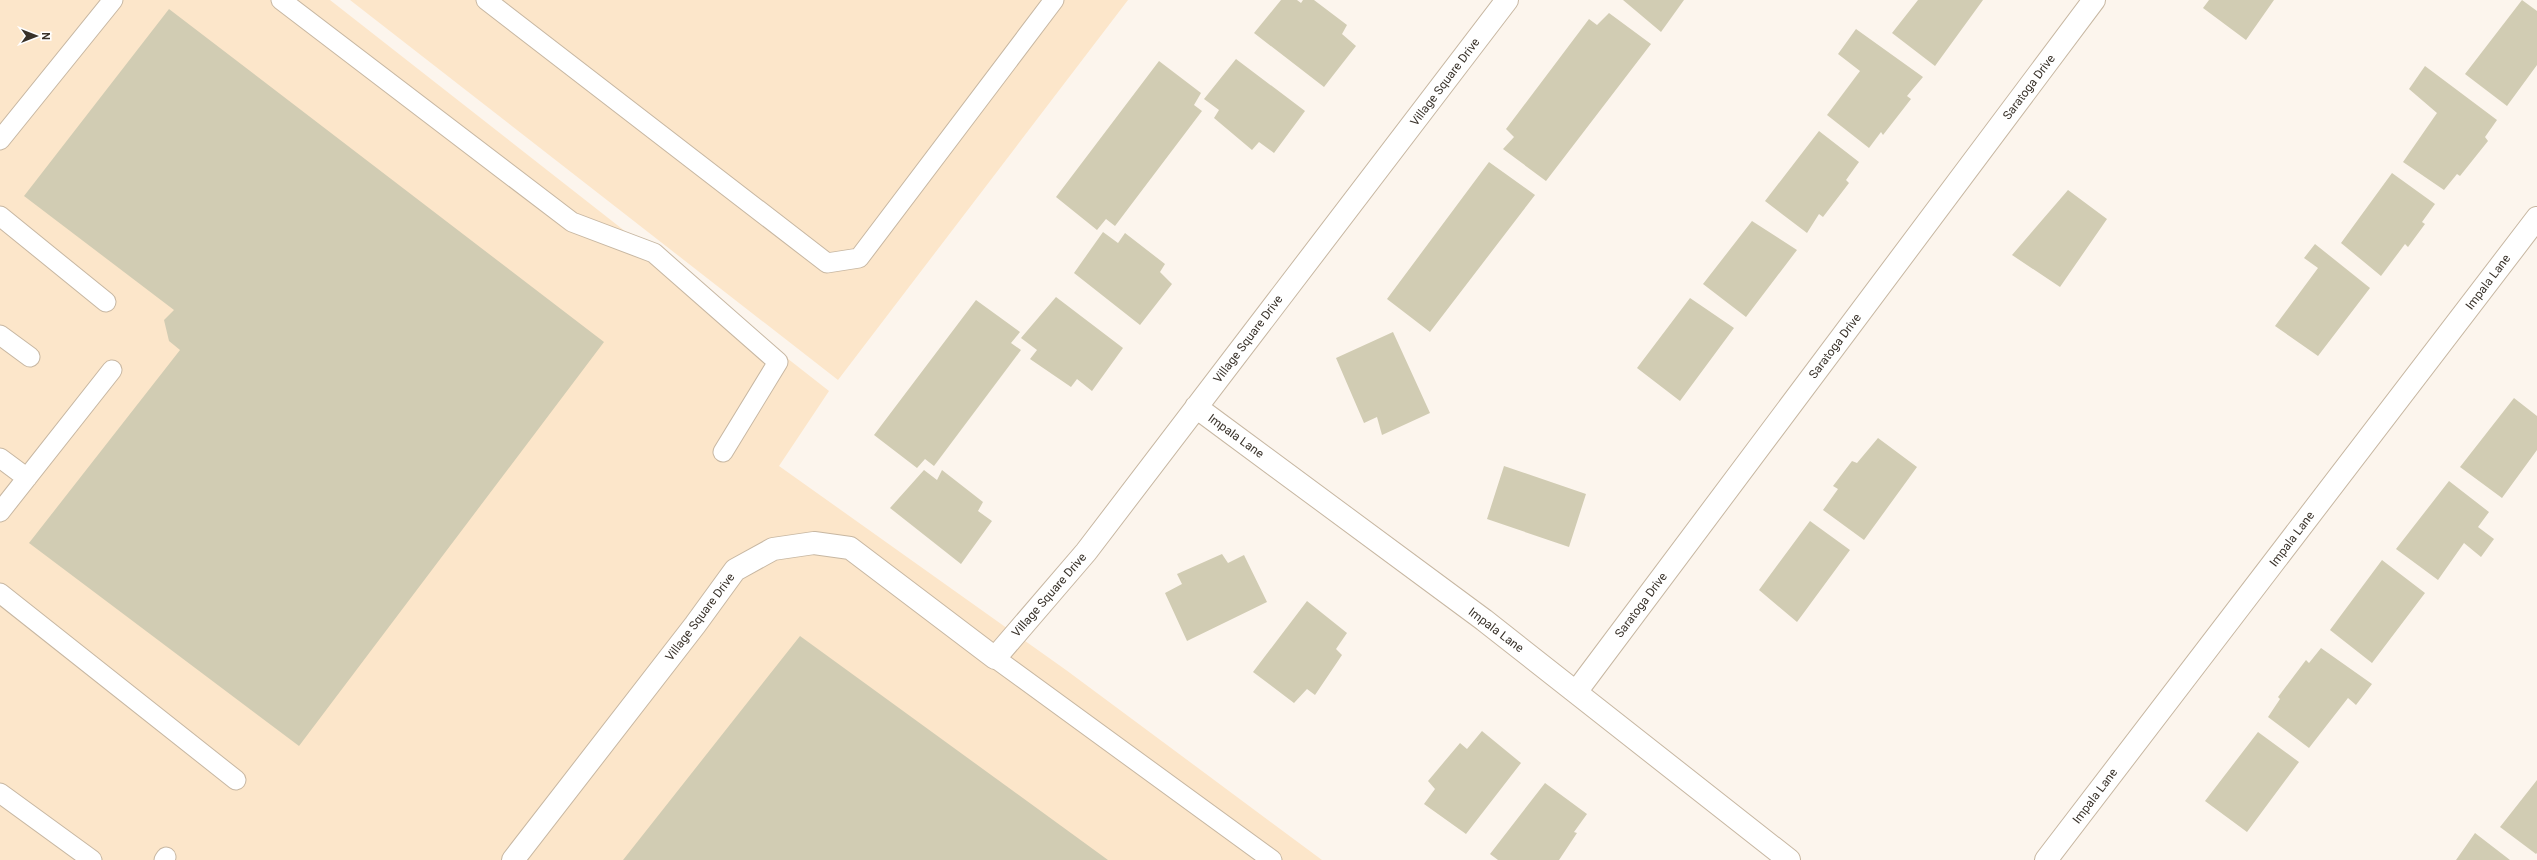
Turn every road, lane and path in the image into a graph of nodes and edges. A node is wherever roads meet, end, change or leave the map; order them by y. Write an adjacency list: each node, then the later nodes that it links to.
1 (113, 0): 7 (lane)
2 (281, 0): 15 (lane)
3 (486, 0): 4 (lane)
4 (1054, 0)
5 (1507, 0): 14 (street, Village Square Drive)
6 (2094, 0): 21 (street, Saratoga Drive)
7 (0, 140)
8 (0, 216): 10 (lane)
9 (2537, 218): 28 (street, Impala Lane)
10 (106, 302)
11 (0, 335): 12 (lane)
12 (30, 357)
13 (112, 370): 17 (lane)
14 (1196, 407): 20 (street, Village Square Drive); 21 (street, Impala Lane)
15 (723, 452)
16 (0, 458): 17 (lane)
17 (27, 478): 18 (lane)
18 (0, 512)
19 (0, 593): 22 (lane)
20 (995, 658): 25 (street, Village Square Drive); 26 (lane)
21 (1576, 692): 27 (street, Impala Lane)
22 (236, 780)
23 (0, 793): 24 (lane)
24 (92, 860)
25 (513, 860)
26 (1272, 860)
27 (1789, 860)
28 (2046, 860)

